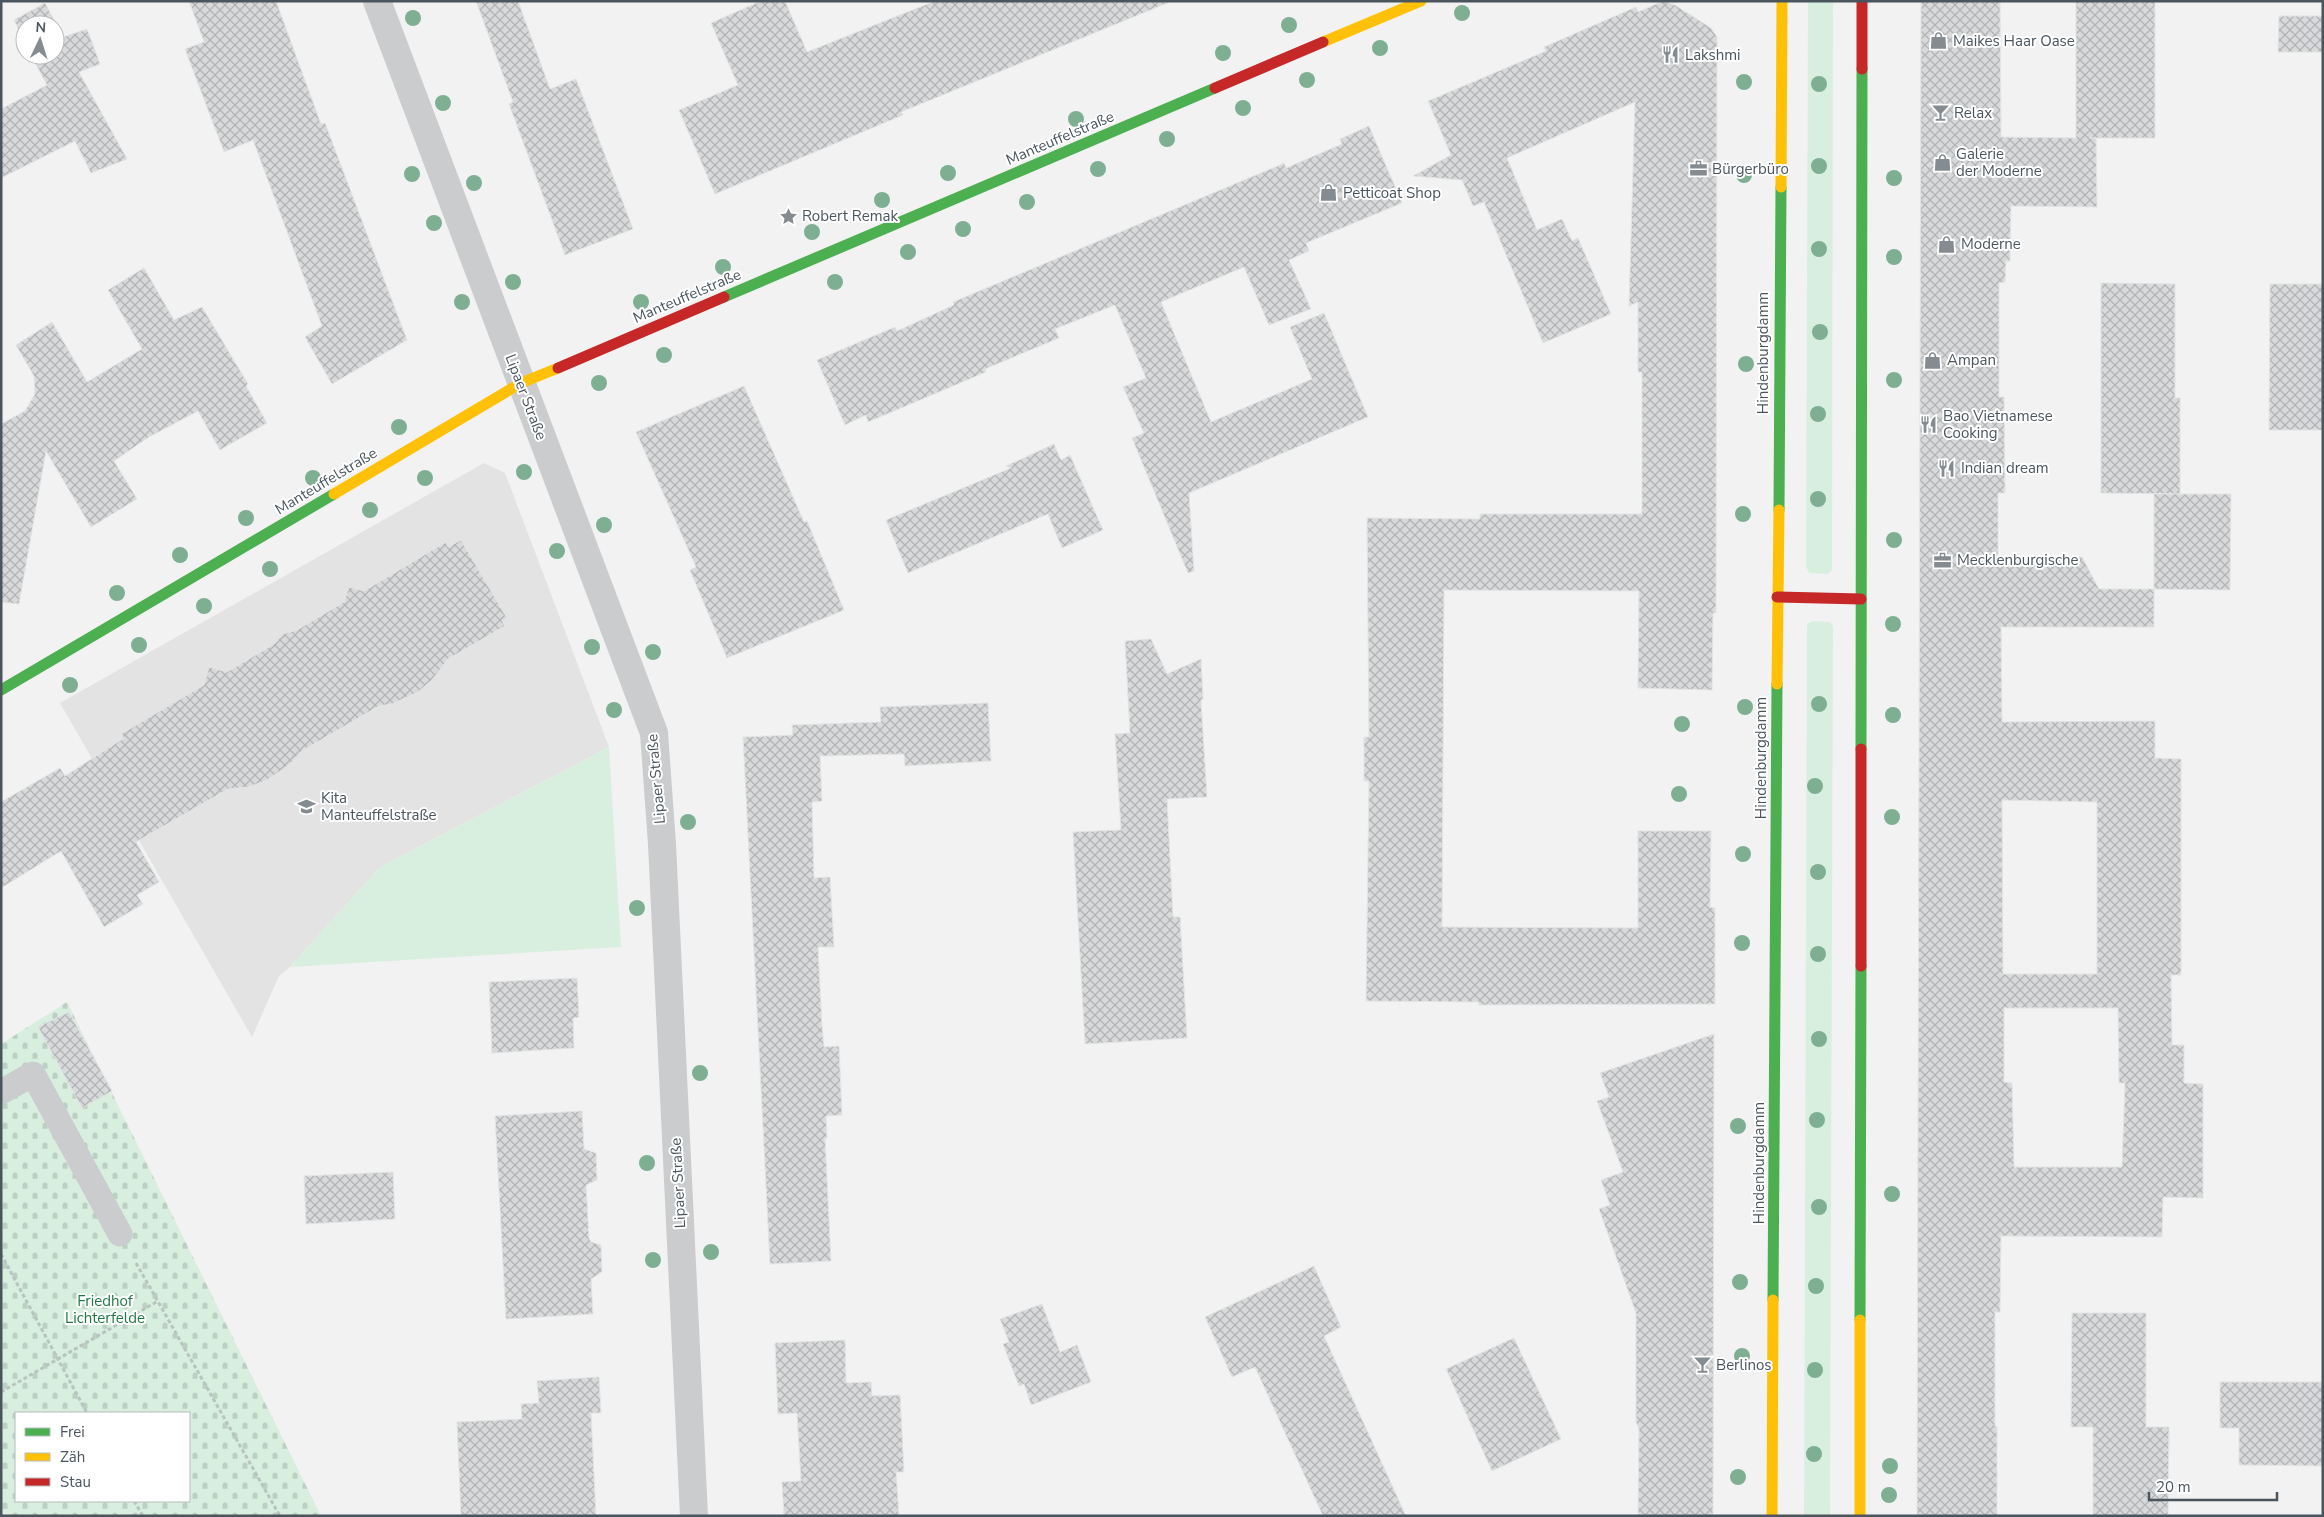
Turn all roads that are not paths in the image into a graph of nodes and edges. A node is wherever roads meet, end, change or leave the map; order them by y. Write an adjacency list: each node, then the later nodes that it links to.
1 (376, 1): 5 (street, Lipaer Straße)
2 (1421, 1): 5 (main road, Manteuffelstraße)
3 (1782, 1): 6 (main road, Hindenburgdamm)
4 (1862, 1): 7 (main road)
5 (521, 383): 8 (main road, Manteuffelstraße); 11 (street, Lipaer Straße)
6 (1777, 597): 7 (main road); 12 (main road, Hindenburgdamm)
7 (1861, 598): 13 (main road)
8 (1, 690)
9 (1, 1092): 10 (lane)
10 (120, 1234)
11 (694, 1516)
12 (1772, 1516)
13 (1860, 1516)

